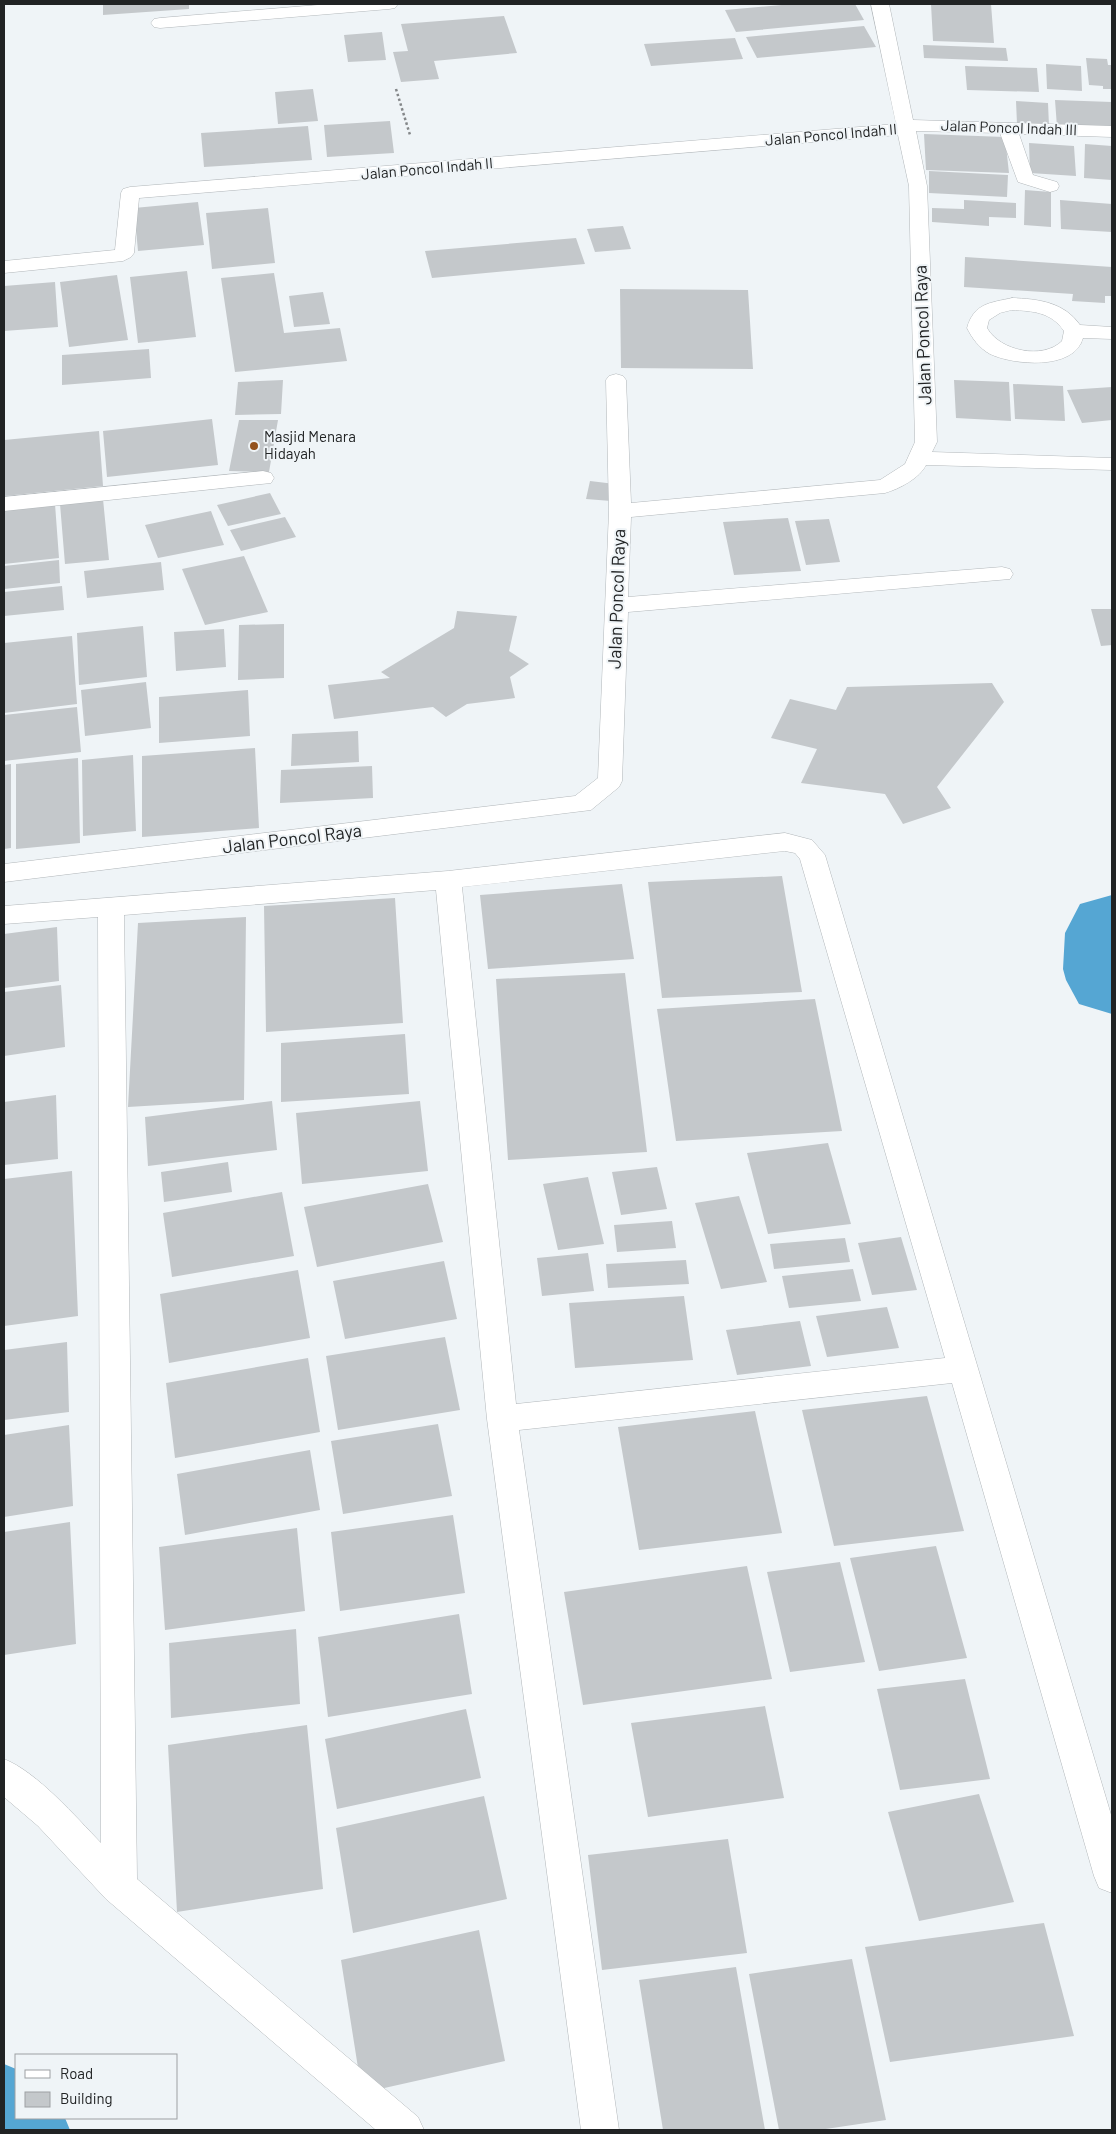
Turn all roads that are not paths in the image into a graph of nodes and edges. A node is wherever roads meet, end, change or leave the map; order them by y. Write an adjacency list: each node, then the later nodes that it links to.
1 (389, 4): 3 (street)
2 (880, 4): 4 (street, Jalan Poncol Raya)
3 (160, 23)
4 (906, 127): 5 (street, Jalan Poncol Indah III); 8 (street, Jalan Poncol Indah II); 12 (street, Jalan Poncol Raya)
5 (1007, 127): 6 (street, Jalan Poncol Indah III); 7 (street)
6 (1112, 132)
7 (1050, 186)
8 (4, 267)
9 (1074, 332): 10 (street)
10 (1112, 333)
11 (616, 380): 16 (street)
12 (919, 458): 13 (street); 16 (street, Jalan Poncol Raya)
13 (1112, 464)
14 (263, 478): 15 (street)
15 (4, 504)
16 (620, 511): 18 (street, Jalan Poncol Raya)
17 (1002, 574): 18 (street)
18 (617, 606): 19 (street, Jalan Poncol Raya)
19 (4, 873)
20 (448, 880): 21 (street); 23 (street); 24 (street)
21 (112, 907): 22 (street); 27 (street)
22 (4, 915)
23 (962, 1369): 24 (street); 26 (street)
24 (502, 1419): 29 (street)
25 (4, 1775): 27 (street)
26 (1112, 1876)
27 (119, 1887): 28 (street)
28 (405, 2130)
29 (600, 2130)

